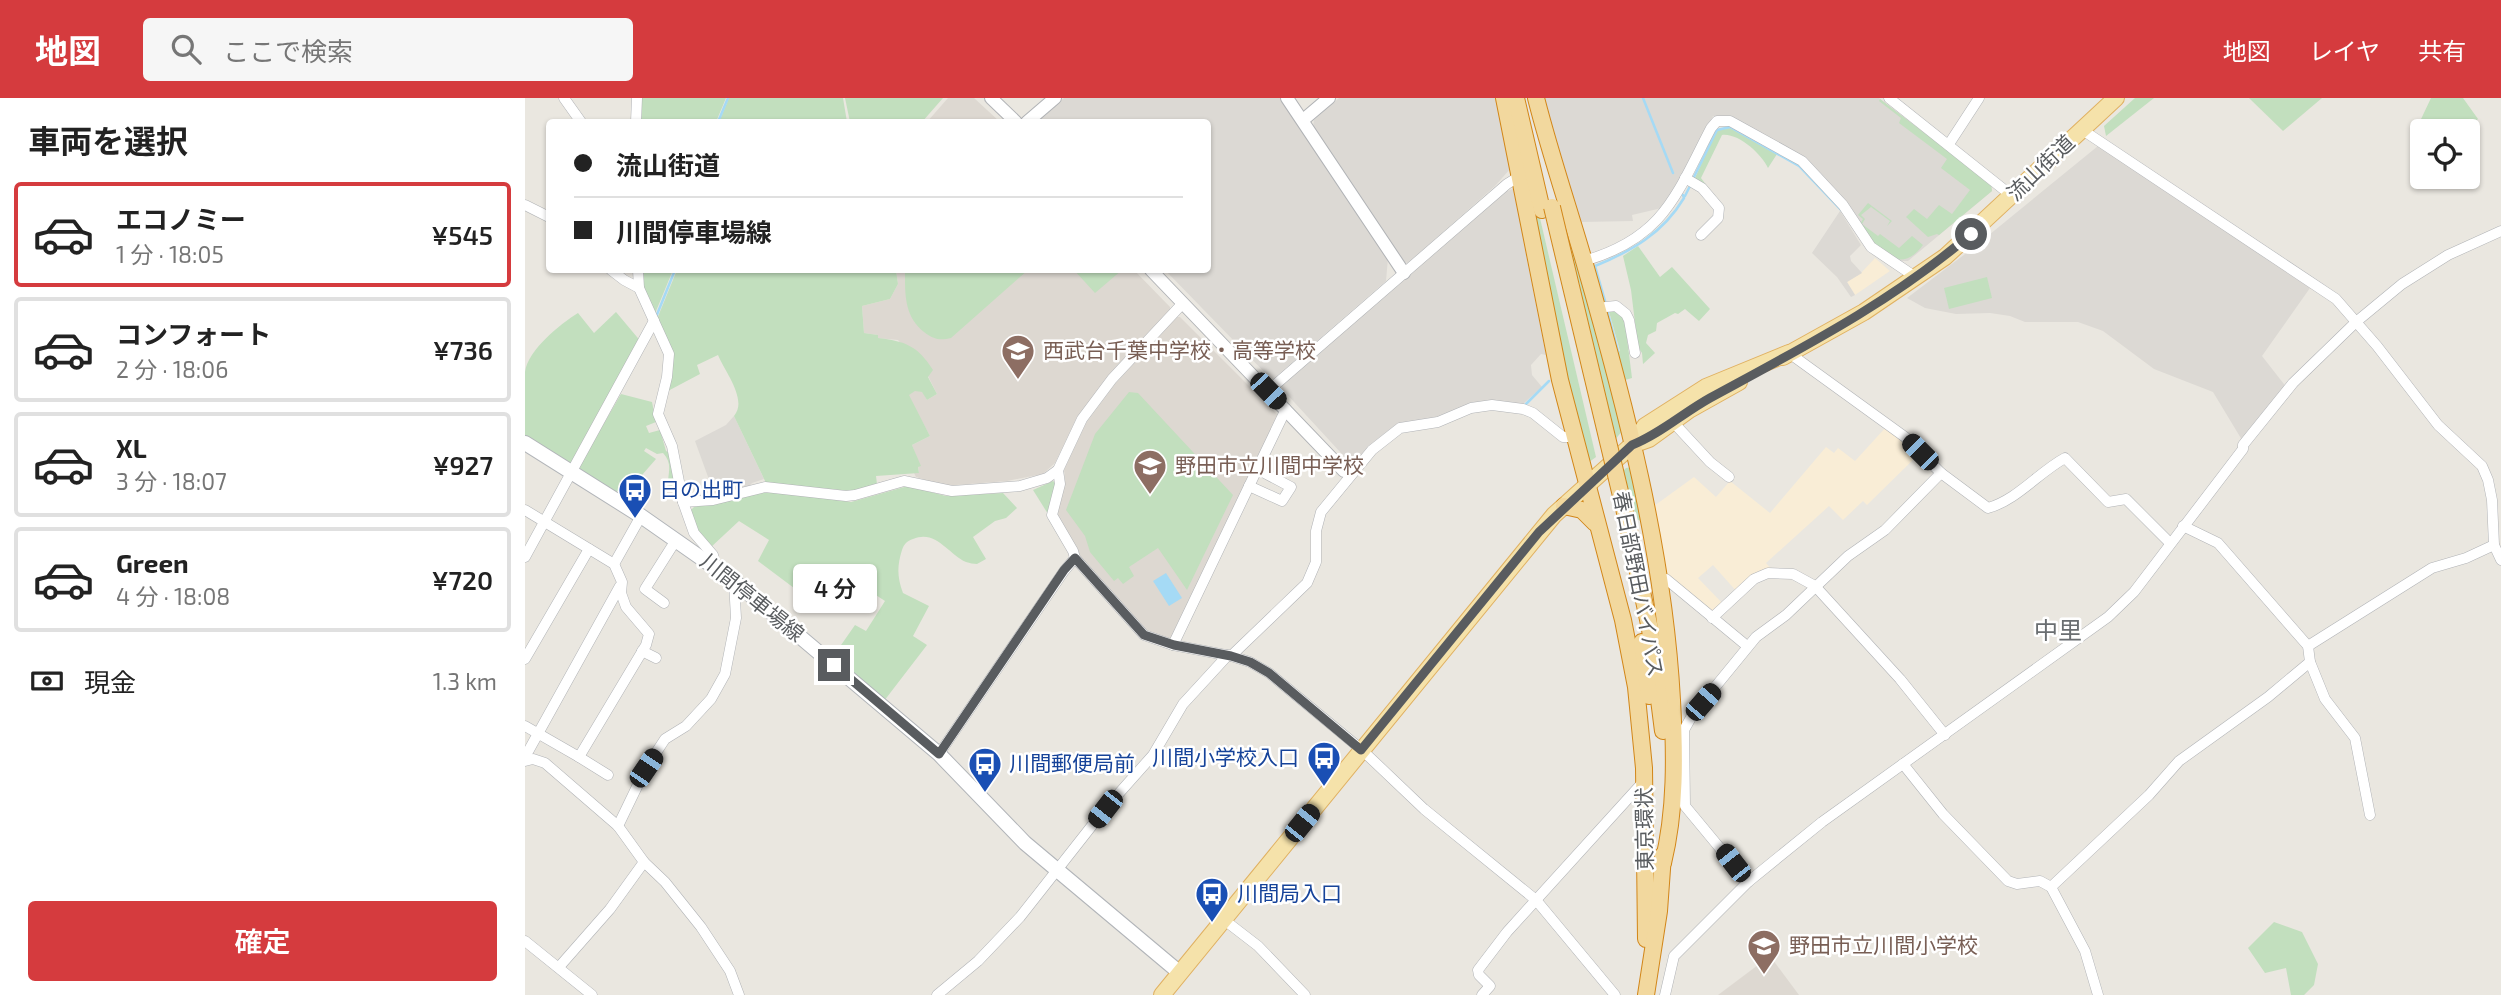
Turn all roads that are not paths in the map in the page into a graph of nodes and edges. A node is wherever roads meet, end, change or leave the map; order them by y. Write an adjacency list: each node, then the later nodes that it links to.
1 (564, 98): 14 (street)
2 (637, 98): 15 (street)
3 (991, 98): 16 (street)
4 (1055, 98): 17 (street)
5 (1287, 98): 18 (street)
6 (1328, 98): 18 (street)
7 (1504, 98): 21 (highway, 東京環状)
8 (1515, 98): 25 (highway, 春日部野田バイパス)
9 (1526, 98): 25 (highway, 春日部野田バイパス)
10 (1536, 98): 29 (highway)
11 (1889, 98): 20 (street)
12 (1979, 98): 20 (street)
13 (2116, 98): 19 (main road, 流山街道)
14 (578, 119)
15 (636, 119)
16 (1013, 119)
17 (1030, 119)
18 (1303, 120): 33 (street)
19 (2081, 130): 23 (main road, 流山街道); 39 (street)
20 (1949, 144): 23 (street)
21 (1521, 176): 33 (street); 45 (highway, 東京環状)
22 (1685, 178): 28 (street); 29 (street); 34 (street)
23 (2012, 196): 34 (main road, 流山街道)
24 (525, 205): 26 (street)
25 (1547, 209): 63 (highway, 春日部野田バイパス)
26 (546, 216)
27 (2501, 231): 39 (street)
28 (1701, 235)
29 (1584, 261): 37 (highway)
30 (615, 273): 35 (street)
31 (638, 273): 35 (street)
32 (1154, 273): 36 (street)
33 (1405, 273): 42 (street)
34 (1917, 278): 41 (main road, 流山街道)
35 (639, 288): 38 (street)
36 (1183, 303): 42 (street); 49 (street)
37 (1597, 308): 40 (street); 47 (highway)
38 (654, 321): 52 (street); 58 (street)
39 (2356, 322): 54 (street); 65 (street)
40 (1635, 353)
41 (1789, 353): 44 (main road, 流山街道); 47 (main road, 流山街道); 51 (street)
42 (1268, 391): 43 (street)
43 (1286, 410): 48 (street); 50 (street)
44 (1672, 421): 47 (main road, 流山街道); 53 (street)
45 (1573, 437): 57 (highway, 東京環状); 85 (street)
46 (525, 443): 52 (main road, 川間停車場線)
47 (1632, 445): 57 (main road, 流山街道); 75 (highway)
48 (1257, 469): 56 (street); 56 (street)
49 (1058, 470): 58 (street); 71 (street)
50 (1345, 471)
51 (1941, 473): 67 (street); 78 (street)
52 (572, 474): 61 (main road, 川間停車場線); 62 (street)
53 (1729, 477)
54 (2488, 480): 55 (street); 68 (street)
55 (2501, 484)
56 (1249, 486): 81 (street)
57 (1586, 486): 59 (main road, 流山街道); 64 (highway, 東京環状)
58 (684, 502): 74 (street)
59 (1564, 506): 64 (highway); 92 (main road, 流山街道)
60 (525, 510): 62 (street)
61 (641, 516): 66 (main road, 川間停車場線); 73 (street)
62 (545, 522): 69 (street); 70 (street)
63 (1622, 522): 102 (highway, 春日部野田バイパス); 108 (highway, 春日部野田バイパス)
64 (1597, 524): 98 (highway, 東京環状)
65 (2183, 526): 67 (street); 83 (street)
66 (676, 540): 74 (main road, 川間停車場線); 79 (street)
67 (2170, 543): 91 (street)
68 (2494, 545): 72 (street); 83 (street)
69 (589, 549): 73 (street); 87 (street)
70 (525, 557)
71 (1075, 558): 81 (street); 93 (street)
72 (2501, 560)
73 (614, 565): 77 (street)
74 (716, 567): 76 (main road, 川間停車場線)
75 (1659, 580): 80 (street); 102 (highway)
76 (734, 581): 93 (main road, 川間停車場線); 100 (street)
77 (622, 582): 84 (street); 90 (street)
78 (1815, 586): 80 (street); 82 (street); 91 (street)
79 (664, 603)
80 (1712, 618): 82 (street)
81 (1174, 645): 85 (street)
82 (1747, 646): 104 (street)
83 (2308, 646): 88 (street)
84 (642, 651): 86 (street); 94 (street)
85 (1230, 655): 92 (street); 103 (street)
86 (656, 658)
87 (525, 659)
88 (2309, 662): 99 (street); 105 (street)
89 (525, 726): 90 (street)
90 (538, 733): 94 (street); 95 (street)
91 (1945, 735): 96 (street)
92 (1361, 750): 106 (street); 107 (main road, 流山街道)
93 (939, 754): 103 (main road, 川間停車場線)
94 (579, 757): 97 (street)
95 (525, 759): 100 (street)
96 (1903, 764): 104 (street); 105 (street)
97 (608, 775)
98 (1644, 781): 106 (street); 108 (highway, 東京環状)
99 (2370, 815)
100 (618, 827): 101 (street)
101 (644, 862): 110 (street); 113 (street)
102 (1663, 863): 120 (highway, 春日部野田バイパス)
103 (1059, 869): 111 (main road, 川間停車場線); 114 (street)
104 (1748, 882): 121 (street)
105 (2051, 887): 122 (street)
106 (1536, 900): 117 (street); 118 (street)
107 (1223, 919): 111 (main road, 流山街道); 116 (street)
108 (1646, 939): 119 (highway, 春日部野田バイパス)
109 (525, 941): 110 (street)
110 (559, 967): 112 (street)
111 (1180, 973): 115 (main road, 流山街道)
112 (592, 995)
113 (739, 995)
114 (937, 995)
115 (1162, 995)
116 (1305, 995)
117 (1482, 995)
118 (1615, 995)
119 (1636, 995)
120 (1646, 995)
121 (1665, 995)
122 (2098, 995)

